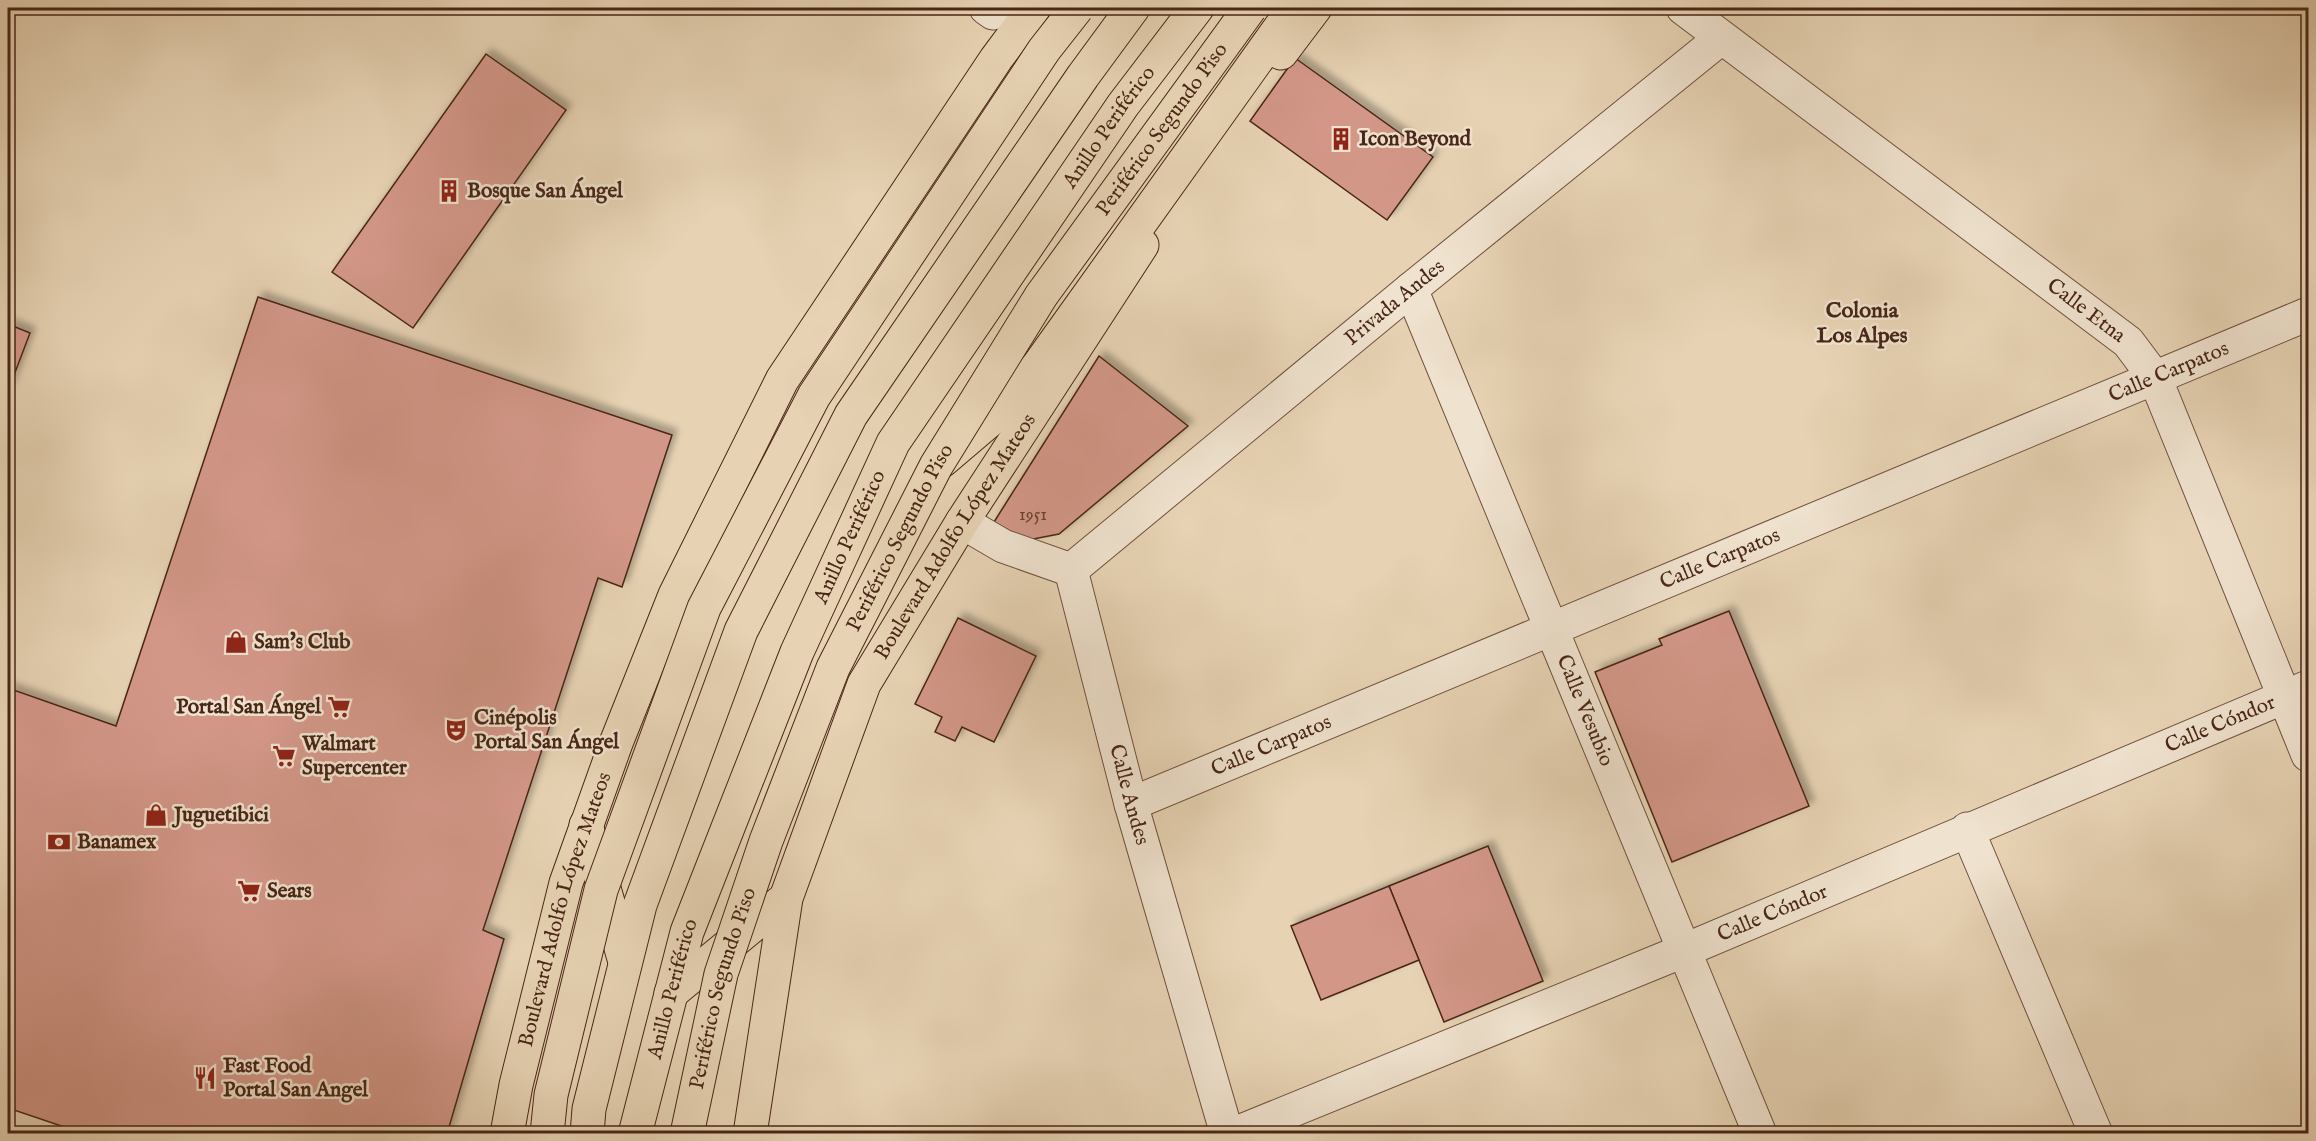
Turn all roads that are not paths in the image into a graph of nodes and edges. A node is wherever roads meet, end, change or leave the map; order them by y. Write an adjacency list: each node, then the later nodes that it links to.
1 (1034, 8): 20 (main road, Boulevard Adolfo López Mateos)
2 (1077, 8): 27 (main road, bridge)
3 (1133, 8): 24 (main road)
4 (1197, 8): 25 (main road, Anillo Periférico)
5 (1250, 8): 13 (main road, Periférico Segundo Piso, bridge)
6 (1294, 8): 13 (main road)
7 (1314, 8): 14 (main road, Boulevard Adolfo López Mateos)
8 (1683, 8): 9 (street, Calle Etna)
9 (1721, 38): 10 (street, Privada Andes); 12 (street, Calle Etna)
10 (1410, 289): 15 (street, Privada Andes); 16 (street, Calle Vesubio)
11 (2308, 314): 12 (street, Calle Carpatos)
12 (2155, 378): 16 (street, Calle Carpatos); 17 (street, Calle Etna)
13 (936, 466): 30 (main road, Periférico Segundo Piso, bridge)
14 (962, 522): 15 (street); 22 (main road, Boulevard Adolfo López Mateos)
15 (1071, 570): 19 (street, Calle Andes)
16 (1550, 630): 19 (street, Calle Carpatos); 23 (street, Calle Vesubio)
17 (2296, 692): 18 (street, Calle Etna); 21 (street, Calle Cóndor)
18 (2308, 755)
19 (1131, 804): 32 (street, Calle Andes)
20 (586, 825): 24 (main road); 26 (main road, Boulevard Adolfo López Mateos)
21 (1967, 829): 23 (street, Calle Cóndor); 35 (street)
22 (786, 898): 25 (main road); 31 (main road, Boulevard Adolfo López Mateos)
23 (1683, 951): 33 (street, Calle Cóndor); 34 (street, Calle Vesubio)
24 (626, 965): 28 (main road)
25 (671, 993): 29 (main road, Anillo Periférico)
26 (507, 1134)
27 (547, 1134)
28 (587, 1134)
29 (635, 1134)
30 (687, 1134)
31 (750, 1134)
32 (1227, 1134)
33 (1234, 1134)
34 (1760, 1134)
35 (2096, 1134)

